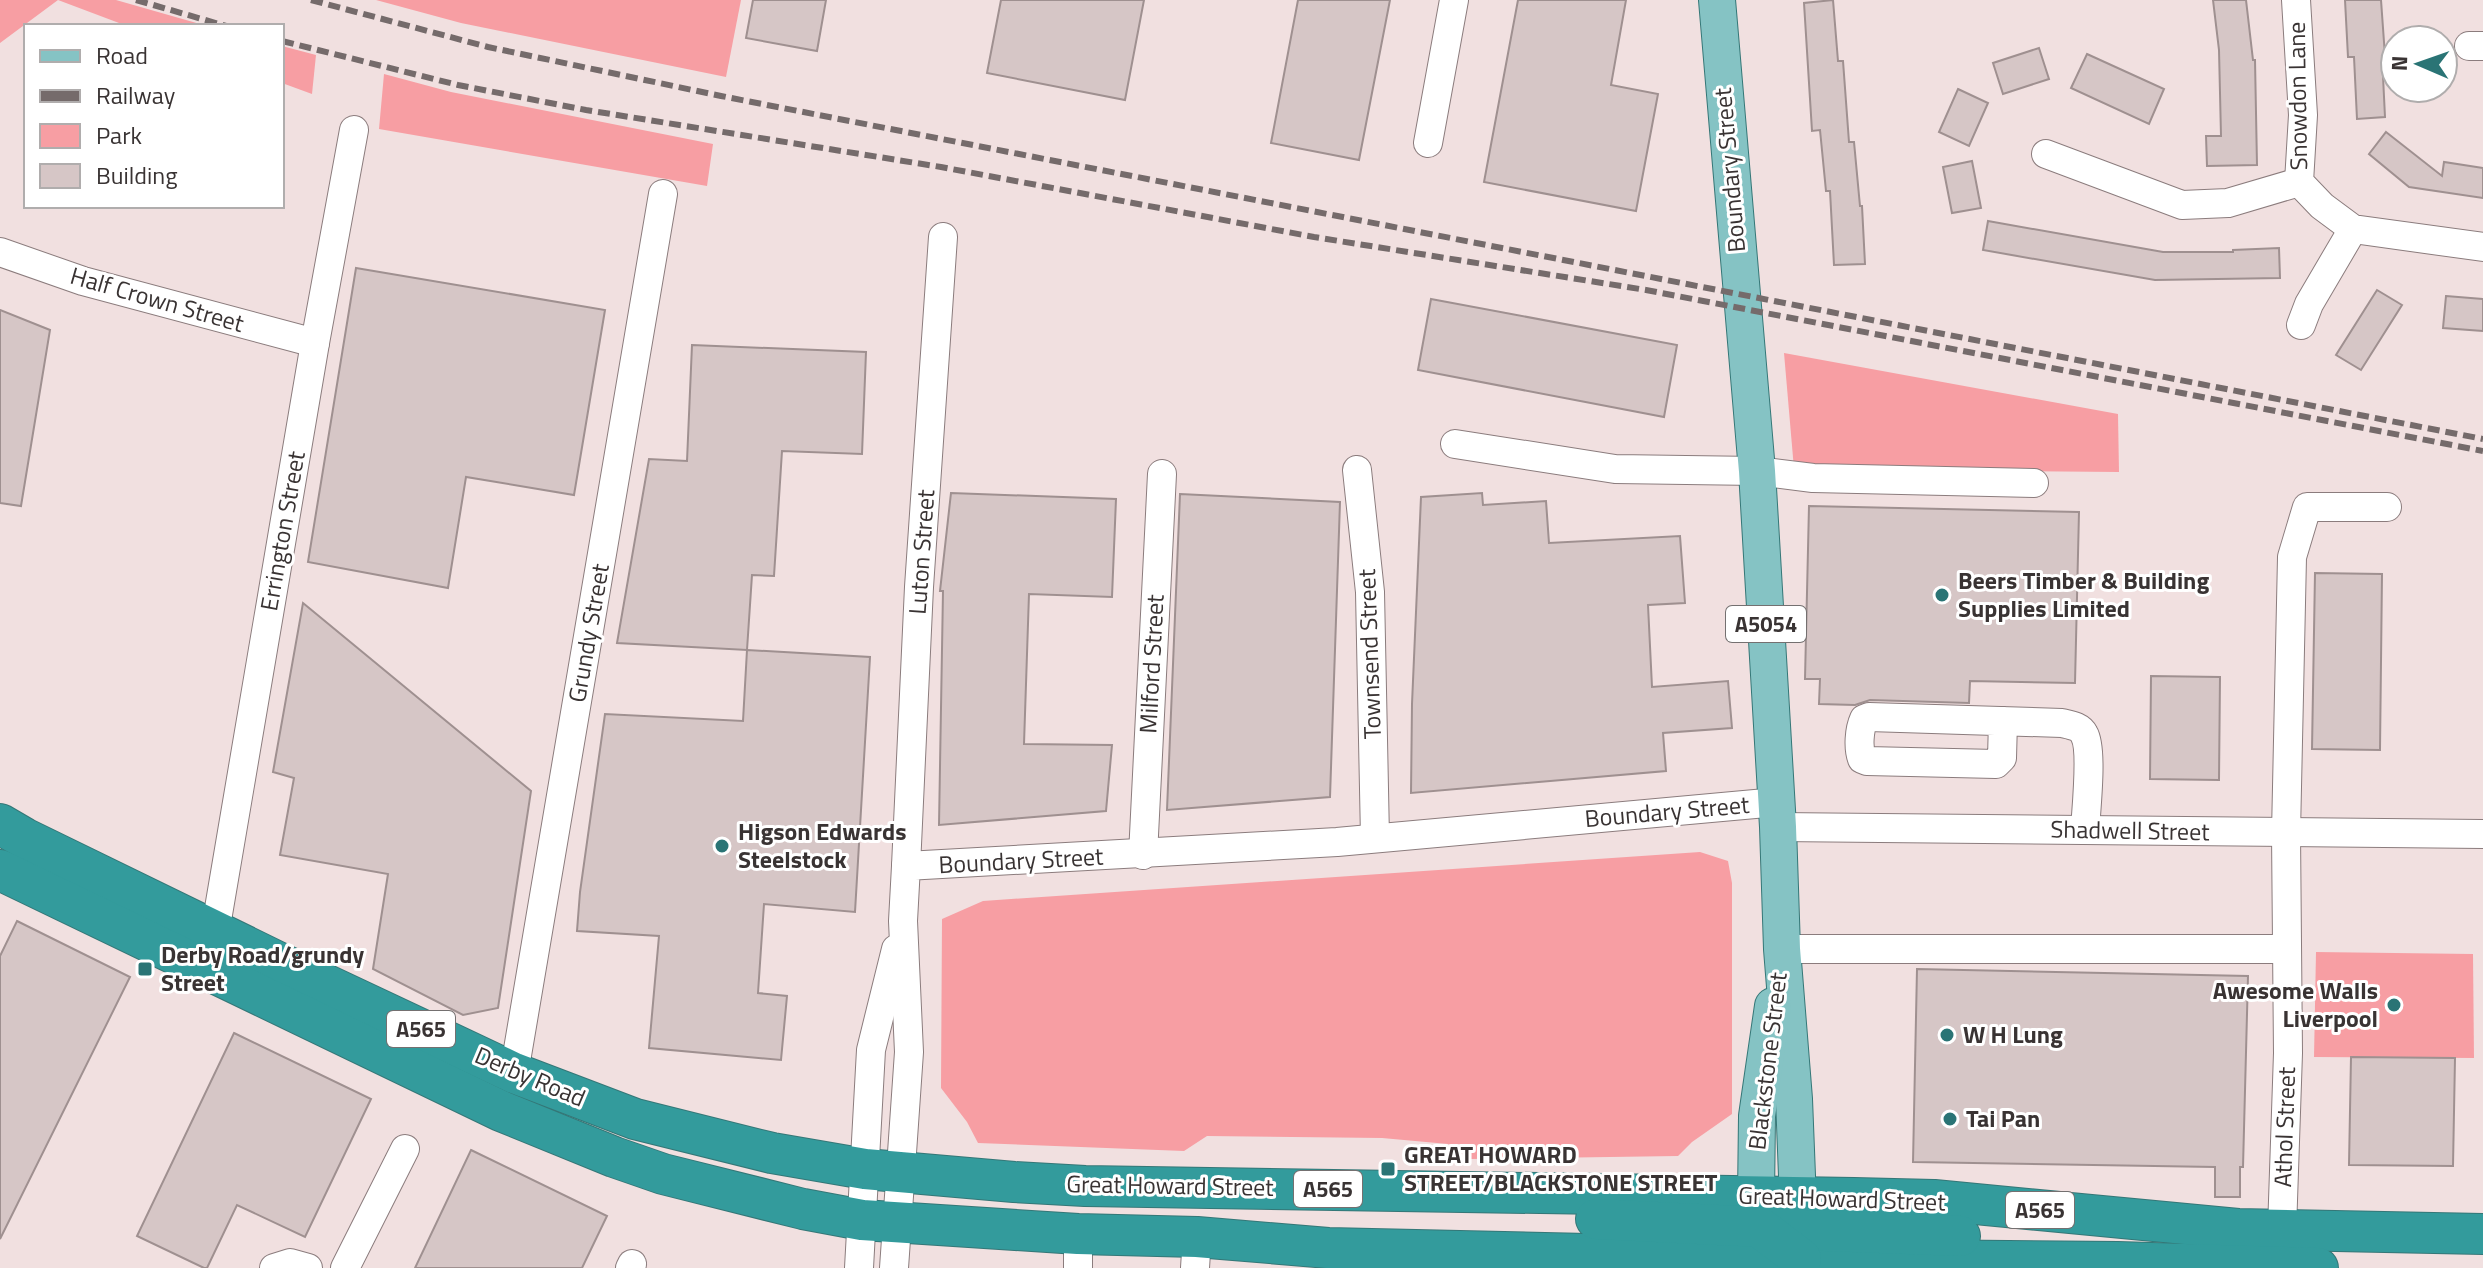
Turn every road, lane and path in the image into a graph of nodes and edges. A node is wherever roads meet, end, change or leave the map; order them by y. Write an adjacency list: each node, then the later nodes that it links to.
1 (1454, 0): 5 (street)
2 (1717, 0): 17 (main road, Boundary Street / A5054)
3 (2296, 0): 7 (street, Snowdon Lane)
4 (354, 130): 14 (street, Errington Street)
5 (1428, 143)
6 (2046, 154): 7 (street)
7 (2299, 182): 9 (street, Snowdon Lane)
8 (663, 194): 35 (street, Grundy Street)
9 (2353, 229): 11 (street, Snowdon Lane); 13 (street)
10 (943, 237): 29 (street, Luton Street)
11 (2483, 247)
12 (0, 252): 14 (street, Half Crown Street)
13 (2301, 325)
14 (315, 343): 32 (street, Errington Street)
15 (1455, 444): 17 (street)
16 (1357, 470): 27 (street, Townsend Street)
17 (1757, 471): 19 (street); 22 (main road, Boundary Street / A5054)
18 (1162, 474): 28 (street, Milford Street)
19 (2034, 483)
20 (2387, 507): 25 (street, Athol Street)
21 (2003, 721): 21 (street); 24 (street)
22 (1777, 815): 24 (street, Shadwell Street); 27 (street, Boundary Street); 33 (main road, Blackstone Street / A5054)
23 (0, 824): 32 (highway, Derby Road / A565)
24 (2085, 830): 25 (street, Shadwell Street)
25 (2286, 833): 26 (street, Shadwell Street); 34 (street, Athol Street)
26 (2483, 834)
27 (1375, 838): 28 (street, Boundary Street)
28 (1143, 855): 29 (street, Boundary Street)
29 (906, 866): 31 (street, Boundary Street)
30 (0, 870): 38 (highway, Derby Road / A565)
31 (903, 921): 37 (street, Boundary Street); 37 (street, Boundary Street)
32 (215, 932): 35 (highway, Derby Road / A565)
33 (1782, 949): 34 (street); 41 (main road, Blackstone Street / A5054); 42 (main road, Blackstone Street / A5054)
34 (2287, 949): 39 (street, Athol Street)
35 (514, 1073): 37 (highway, Derby Road / A565)
36 (405, 1149): 48 (street)
37 (883, 1170): 38 (street, Boundary Street); 41 (highway, Great Howard Street / A565)
38 (879, 1221): 43 (highway, Great Howard Street / A565); 49 (street, Boundary Street); 50 (street, Boundary Street)
39 (2282, 1230): 40 (highway, Great Howard Street / A565); 42 (highway, Great Howard Street / A565)
40 (2483, 1234)
41 (1760, 1237): 42 (highway, Great Howard Street / A565); 42 (highway, Great Howard Street / A565); 45 (highway, Great Howard Street / A565)
42 (1800, 1238): 51 (highway, Great Howard Street / A565)
43 (1078, 1251): 44 (highway, Great Howard Street / A565)
44 (1196, 1252): 45 (highway, Great Howard Street / A565)
45 (1328, 1258)
46 (274, 1268): 47 (street)
47 (308, 1268)
48 (345, 1268)
49 (859, 1268)
50 (894, 1268)
51 (2318, 1268)

